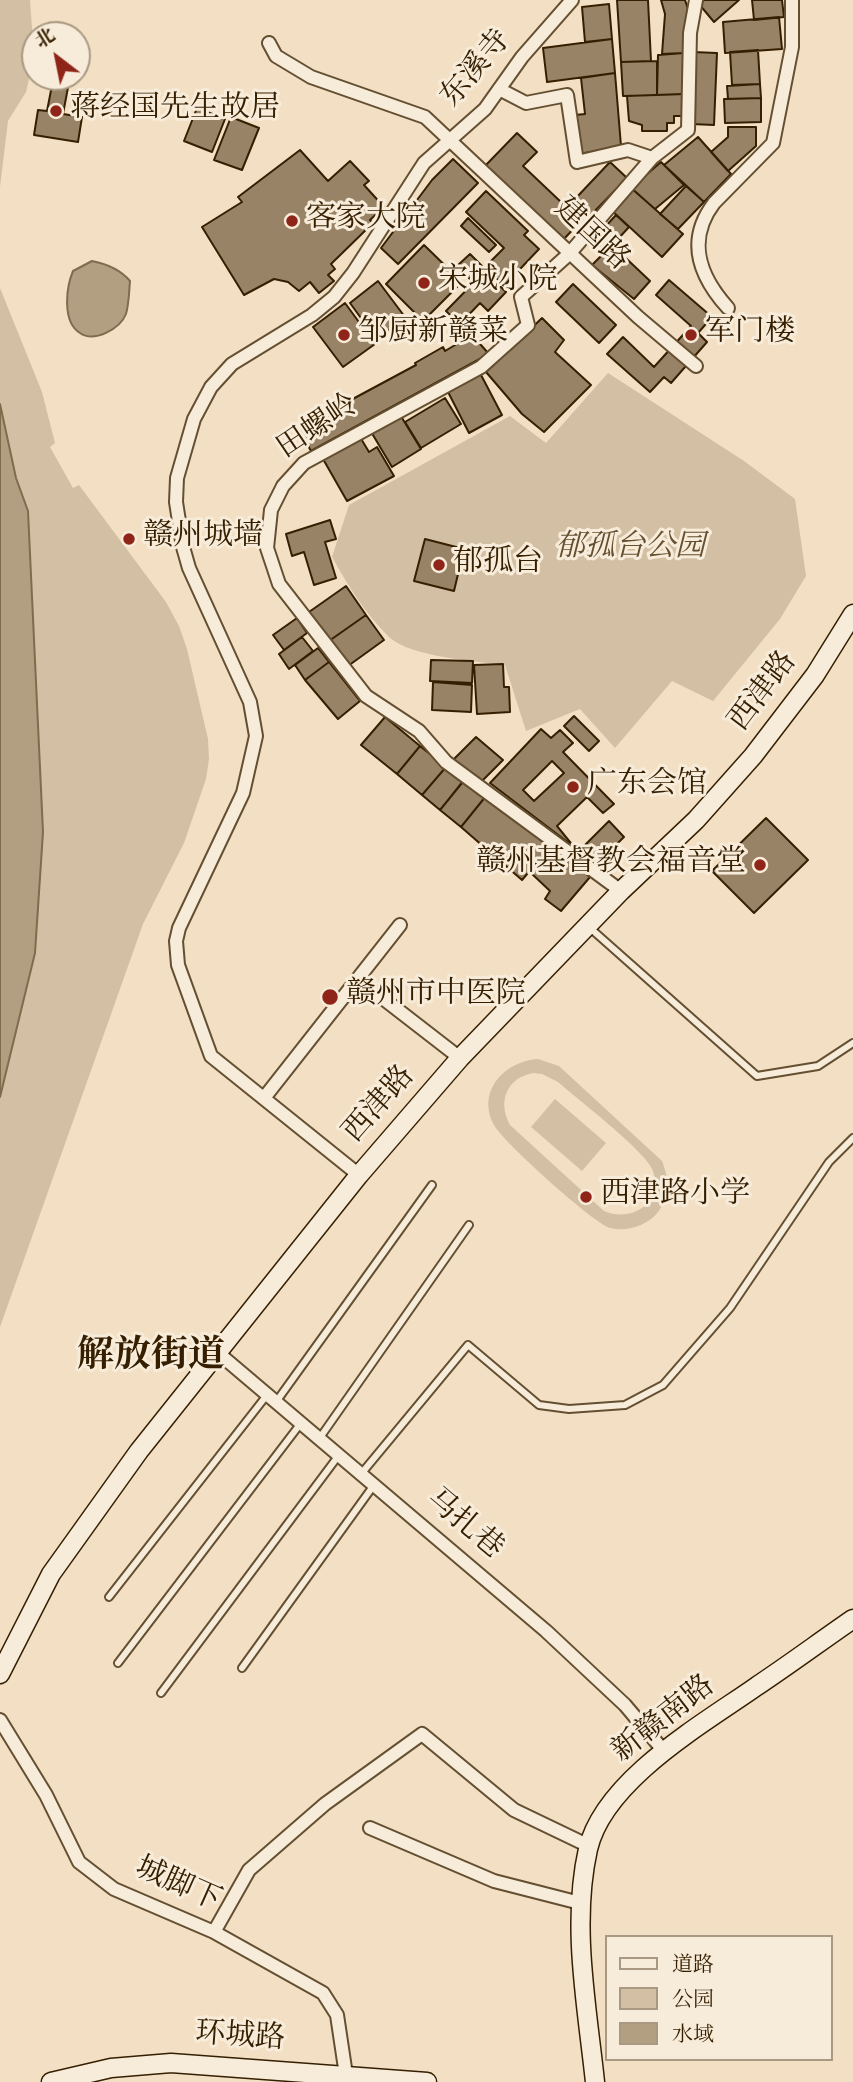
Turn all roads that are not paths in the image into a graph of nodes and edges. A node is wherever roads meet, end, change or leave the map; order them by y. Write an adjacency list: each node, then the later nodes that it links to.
1 (572, 0): 5 (street, 东溪寺)
2 (696, 0): 7 (street, 田螺岭)
3 (792, 0): 9 (street)
4 (269, 43): 6 (street, 建国路)
5 (499, 89): 6 (street, 东溪寺); 7 (street)
6 (451, 141): 8 (street, 建国路); 18 (street, 东溪寺)
7 (652, 158): 8 (street, 田螺岭)
8 (569, 254): 10 (street, 建国路); 12 (street, 田螺岭)
9 (728, 307)
10 (696, 366)
11 (853, 614): 12 (main road, 西津路)
12 (621, 891): 14 (main road, 西津路)
13 (400, 925): 15 (street)
14 (588, 927): 16 (lane); 17 (main road, 西津路)
15 (358, 979): 17 (street); 18 (street)
16 (853, 1043)
17 (460, 1058): 20 (main road, 西津路)
18 (264, 1098): 20 (street, 东溪寺)
19 (853, 1138): 28 (lane)
20 (359, 1175): 23 (main road, 西津路)
21 (432, 1185): 24 (lane)
22 (469, 1225): 26 (lane)
23 (217, 1352): 24 (street, 马扎巷); 34 (main road, 西津路)
24 (271, 1399): 25 (street, 马扎巷); 30 (lane)
25 (300, 1423): 26 (street, 马扎巷); 32 (lane)
26 (319, 1438): 27 (street, 马扎巷)
27 (339, 1455): 28 (street, 马扎巷); 35 (lane)
28 (361, 1474): 29 (street, 马扎巷)
29 (374, 1485): 33 (lane); 37 (street, 马扎巷)
30 (109, 1597)
31 (853, 1619): 37 (main road, 新赣南路)
32 (118, 1663)
33 (242, 1668)
34 (0, 1674)
35 (160, 1693)
36 (0, 1720): 41 (street, 城脚下)
37 (663, 1750): 39 (main road, 新赣南路)
38 (370, 1828): 40 (street)
39 (589, 1846): 40 (main road, 新赣南路); 41 (street)
40 (580, 1903): 45 (main road, 新赣南路)
41 (214, 1932): 42 (street, 城脚下)
42 (346, 2074): 43 (main road, 环城路); 44 (main road, 环城路)
43 (51, 2082)
44 (427, 2082)
45 (595, 2082)

